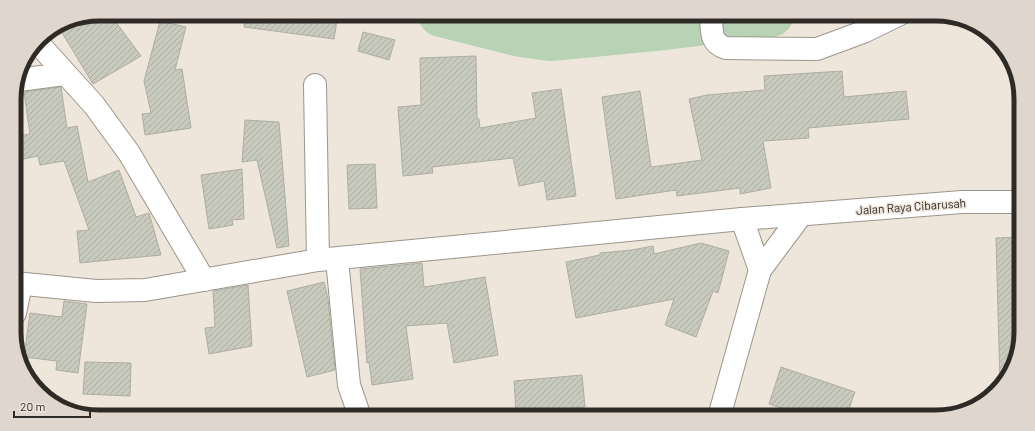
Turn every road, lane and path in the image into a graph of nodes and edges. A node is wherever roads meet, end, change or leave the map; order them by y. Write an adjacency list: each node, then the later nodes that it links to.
1 (886, 21): 2 (street)
2 (711, 23)
3 (41, 47): 4 (street)
4 (65, 74): 5 (street); 12 (street)
5 (24, 79)
6 (315, 85): 10 (street)
7 (1014, 202): 8 (street, Jalan Raya Cibarusah)
8 (801, 215): 9 (street, Jalan Raya Cibarusah); 11 (street)
9 (742, 219): 10 (street, Jalan Raya Cibarusah); 11 (street)
10 (328, 260): 12 (street, Jalan Raya Cibarusah); 14 (street)
11 (760, 270): 15 (street)
12 (204, 280): 13 (street, Jalan Raya Cibarusah)
13 (21, 283)
14 (358, 410)
15 (721, 410)

